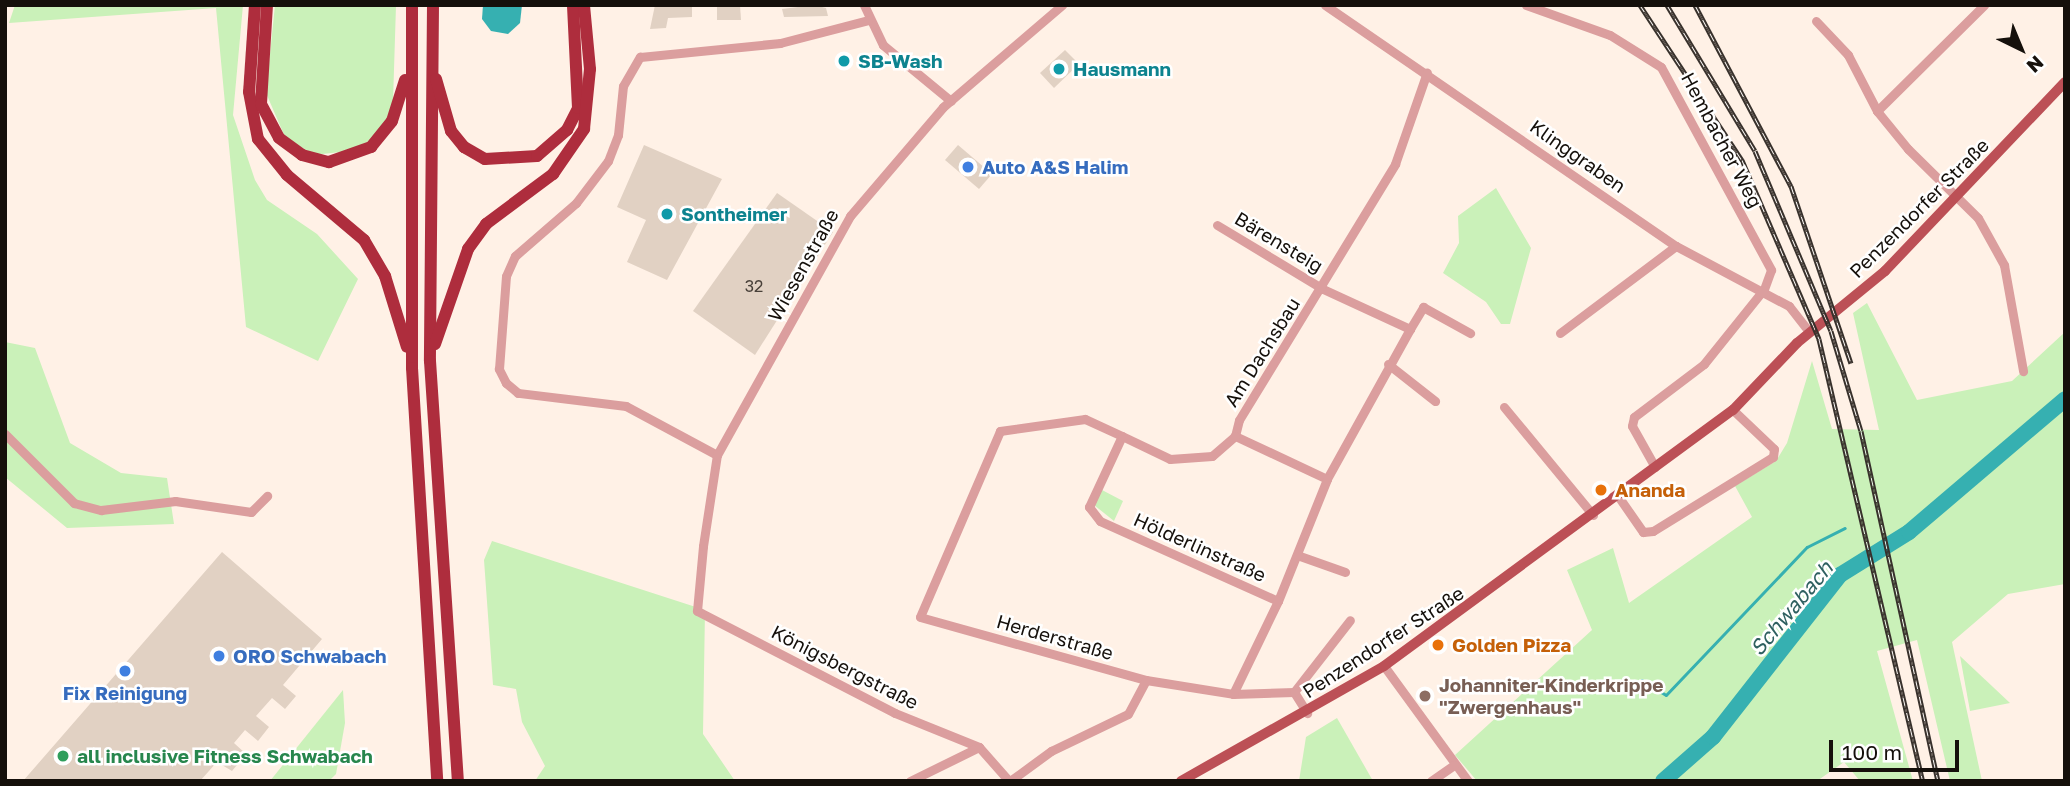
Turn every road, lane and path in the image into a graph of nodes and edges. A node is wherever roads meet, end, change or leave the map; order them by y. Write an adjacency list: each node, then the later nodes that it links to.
1 (255, 5): 31 (highway)
2 (267, 5): 15 (highway)
3 (412, 5): 15 (highway)
4 (433, 5): 14 (highway)
5 (573, 5): 14 (highway)
6 (584, 5): 29 (highway)
7 (864, 5): 12 (street)
8 (1062, 5): 18 (street, Wiesenstraße)
9 (1325, 5): 16 (street, Klinggraben)
10 (1527, 5): 24 (street, Hembacher Weg)
11 (1984, 5): 19 (street)
12 (868, 20): 18 (street); 39 (street)
13 (1816, 21): 19 (street)
14 (432, 48): 29 (highway)
15 (410, 55): 31 (highway)
16 (1427, 72): 22 (street, Klinggraben); 23 (street, Am Dachsbau)
17 (2065, 82): 20 (main road, Penzendorfer Straße)
18 (951, 101): 39 (street, Wiesenstraße)
19 (1877, 111): 20 (street)
20 (1958, 196): 26 (main road, Penzendorfer Straße); 32 (street)
21 (1217, 225): 23 (street, Bärensteig)
22 (1676, 246): 24 (street, Klinggraben); 28 (street)
23 (1323, 289): 25 (street, Bärensteig); 38 (street, Am Dachsbau)
24 (1764, 289): 26 (street, Klinggraben); 40 (street)
25 (1410, 328): 27 (street); 30 (street)
26 (1810, 332): 35 (main road, Penzendorfer Straße)
27 (1470, 333)
28 (1560, 333)
29 (430, 361): 58 (highway)
30 (1388, 364): 33 (street); 41 (street)
31 (412, 368): 57 (highway)
32 (2022, 371)
33 (1435, 401)
34 (1504, 407): 44 (street)
35 (1733, 410): 40 (main road, Penzendorfer Straße); 43 (street)
36 (5, 434): 42 (street)
37 (1122, 436): 38 (street); 47 (street, Hölderlinstraße); 51 (street, Herderstraße)
38 (1235, 436): 41 (street)
39 (717, 455): 48 (street, Wiesenstraße)
40 (1655, 467): 43 (main road, Penzendorfer Straße)
41 (1327, 479): 45 (street)
42 (267, 496)
43 (1618, 496): 44 (main road, Penzendorfer Straße)
44 (1593, 515): 50 (main road, Penzendorfer Straße)
45 (1297, 555): 46 (street); 47 (street)
46 (1345, 572)
47 (1278, 601): 53 (street, Hölderlinstraße)
48 (697, 611): 55 (street, Königsbergstraße)
49 (1350, 620): 52 (street)
50 (1384, 666): 54 (main road, Penzendorfer Straße); 56 (street)
51 (1146, 680): 53 (street, Herderstraße); 60 (street)
52 (1294, 692): 53 (street, Herderstraße); 54 (street)
53 (1233, 694)
54 (1307, 713): 61 (main road, Penzendorfer Straße)
55 (979, 747): 59 (street); 60 (street)
56 (1454, 765): 62 (street); 63 (street)
57 (437, 781)
58 (458, 781)
59 (910, 781)
60 (1010, 781)
61 (1181, 781)
62 (1431, 781)
63 (1468, 781)

